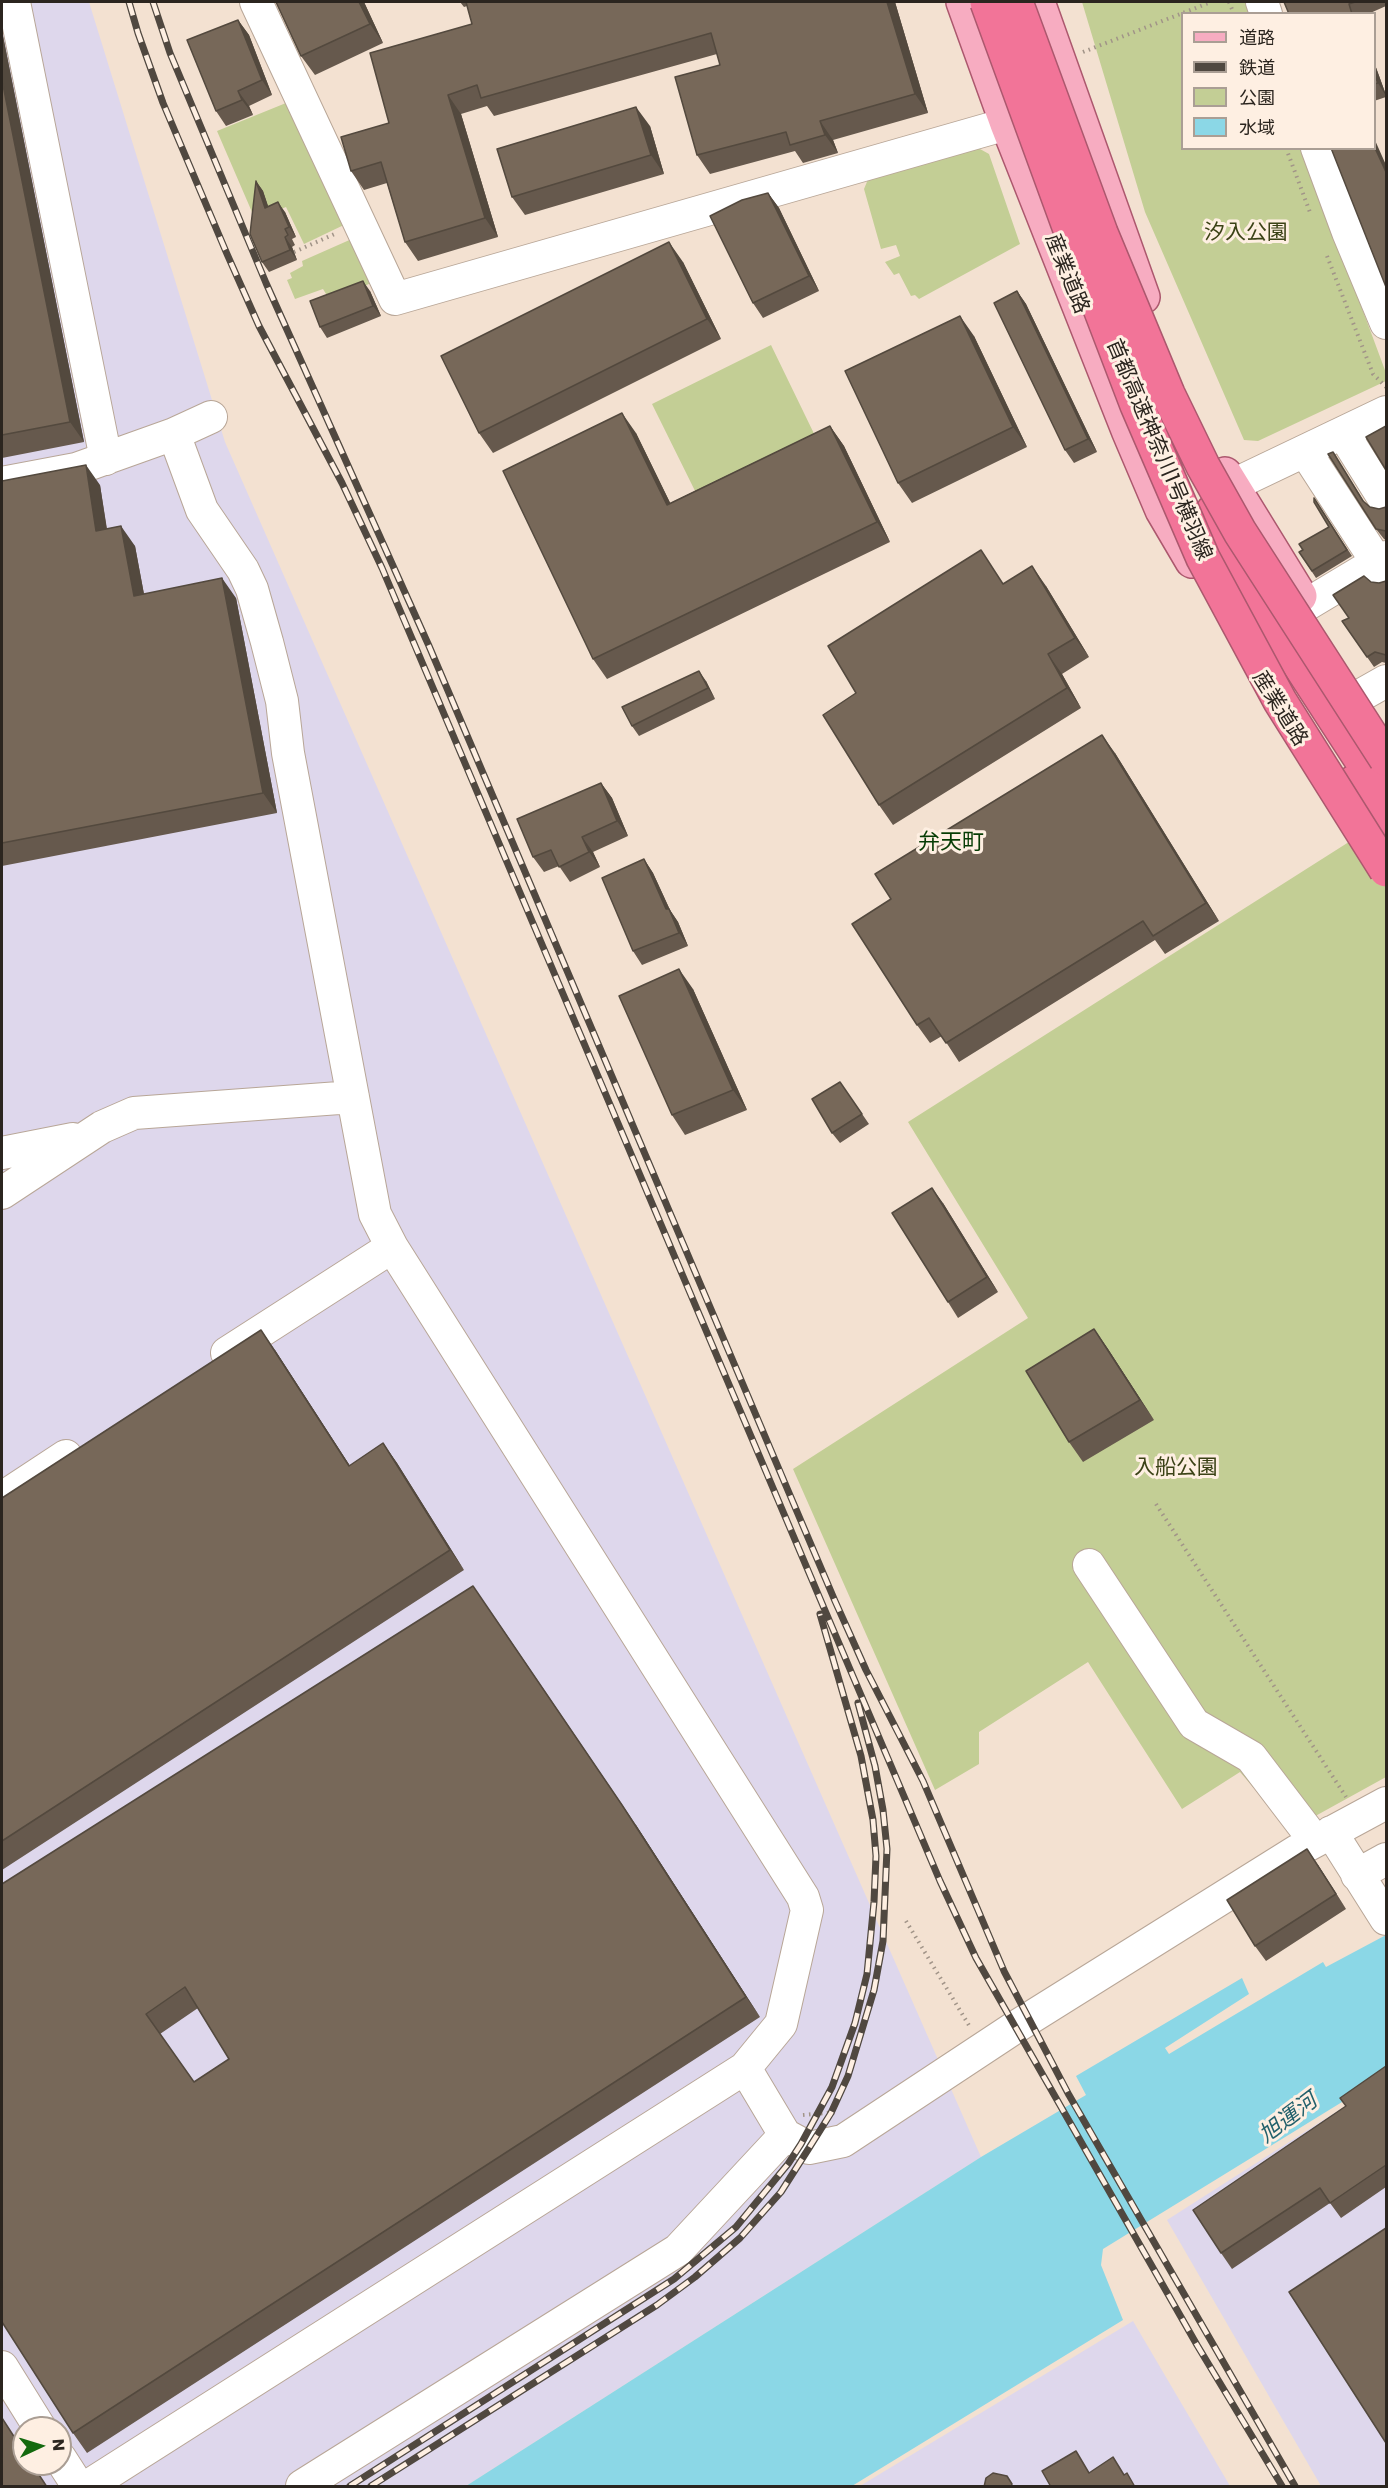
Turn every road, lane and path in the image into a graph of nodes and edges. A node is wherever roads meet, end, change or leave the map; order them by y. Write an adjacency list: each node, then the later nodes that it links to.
1 (14, 2): 27 (street)
2 (256, 2): 15 (street)
3 (963, 2): 12 (main road, 産業道路)
4 (987, 2): 39 (highway, 首都高速神奈川1号横羽線, bridge)
5 (1016, 2): 36 (highway, 首都高速神奈川1号横羽線, bridge)
6 (1038, 2): 11 (main road)
7 (1211, 2): 8 (path)
8 (1185, 12)
9 (1181, 14): 10 (path)
10 (1078, 54)
11 (1075, 105): 12 (street); 20 (main road)
12 (1007, 124): 15 (street); 34 (main road, 産業道路)
13 (1287, 150): 16 (path)
14 (1318, 150): 19 (street)
15 (360, 224): 18 (path)
16 (1315, 224)
17 (1323, 245): 21 (path)
18 (294, 252)
19 (1386, 323)
20 (1162, 352): 29 (main road); 37 (highway)
21 (1386, 387)
22 (1386, 412): 24 (street)
23 (211, 417): 25 (street)
24 (1343, 433): 26 (street); 30 (street)
25 (174, 434): 27 (street); 41 (street)
26 (1305, 451): 29 (street); 31 (street)
27 (106, 459): 28 (street)
28 (2, 483)
29 (1231, 486): 32 (main road)
30 (1386, 502)
31 (1383, 565): 32 (street)
32 (1306, 605): 33 (main road)
33 (1375, 687): 35 (main road)
34 (1266, 689): 38 (highway); 40 (main road, 産業道路)
35 (1386, 732)
36 (1386, 759)
37 (1386, 798)
38 (1386, 831)
39 (1386, 870)
40 (1386, 880)
41 (353, 1097): 42 (street); 45 (street)
42 (89, 1136): 43 (street); 44 (street)
43 (2, 1153)
44 (2, 1193)
45 (392, 1247): 46 (street); 59 (street)
46 (202, 1369)
47 (92, 1440): 48 (street)
48 (2, 1498)
49 (1156, 1504): 51 (path)
50 (1089, 1565): 53 (street)
51 (1350, 1803)
52 (1386, 1803): 53 (street)
53 (1323, 1837): 55 (street); 60 (street)
54 (1386, 1859): 55 (street)
55 (1357, 1875): 56 (street)
56 (1386, 1919)
57 (906, 1921): 58 (path)
58 (970, 2027)
59 (745, 2068): 60 (street); 63 (street)
60 (785, 2135): 64 (street)
61 (2, 2367): 62 (street)
62 (33, 2416)
63 (88, 2487)
64 (302, 2487)

